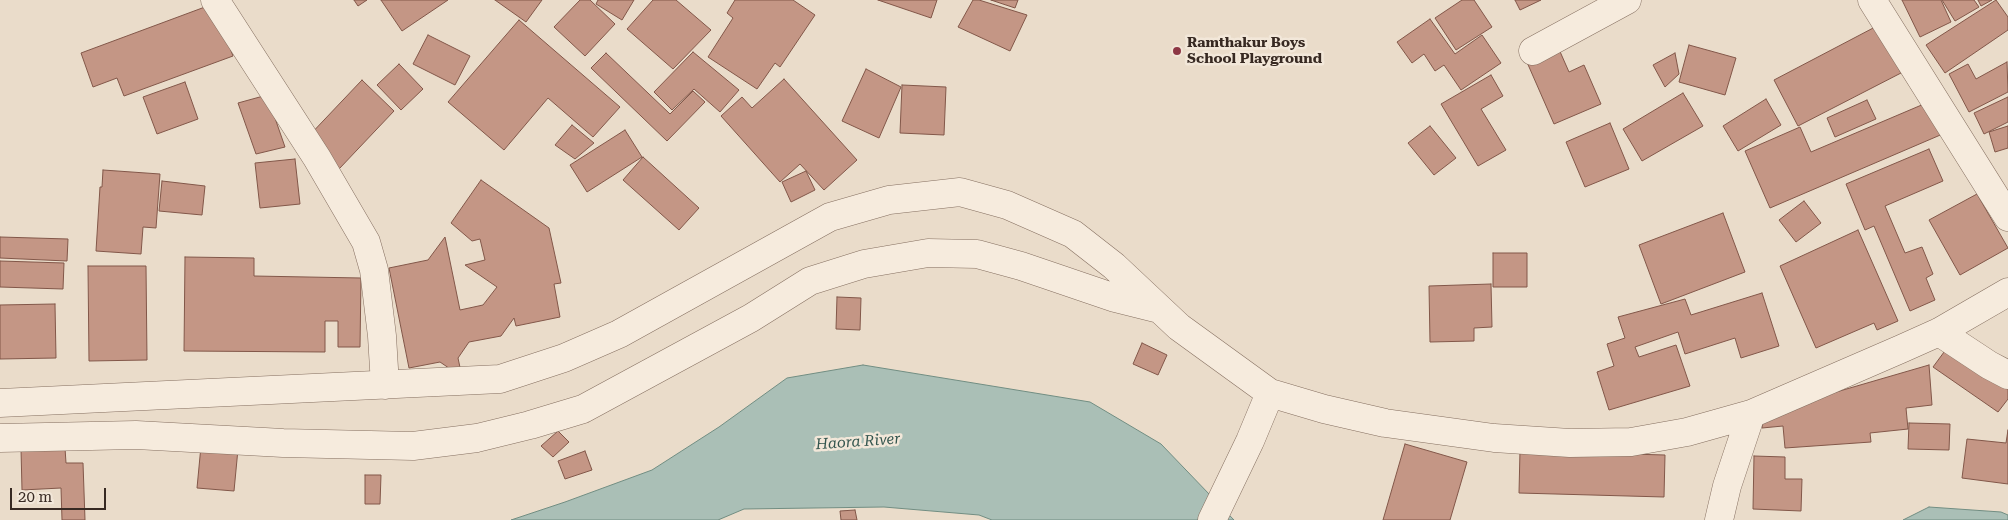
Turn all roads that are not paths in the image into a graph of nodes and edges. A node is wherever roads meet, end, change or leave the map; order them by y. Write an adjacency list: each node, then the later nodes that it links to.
1 (215, 0): 10 (street)
2 (1628, 0): 4 (street)
3 (1872, 0): 5 (street)
4 (1533, 51)
5 (2008, 217)
6 (2008, 292): 8 (street)
7 (1163, 310): 10 (street); 11 (street); 14 (street)
8 (1939, 332): 9 (street); 13 (street)
9 (2008, 375)
10 (385, 385): 12 (street)
11 (1270, 392): 13 (street); 15 (street)
12 (0, 403)
13 (1751, 414): 16 (street)
14 (0, 438)
15 (1212, 520)
16 (1719, 520)

